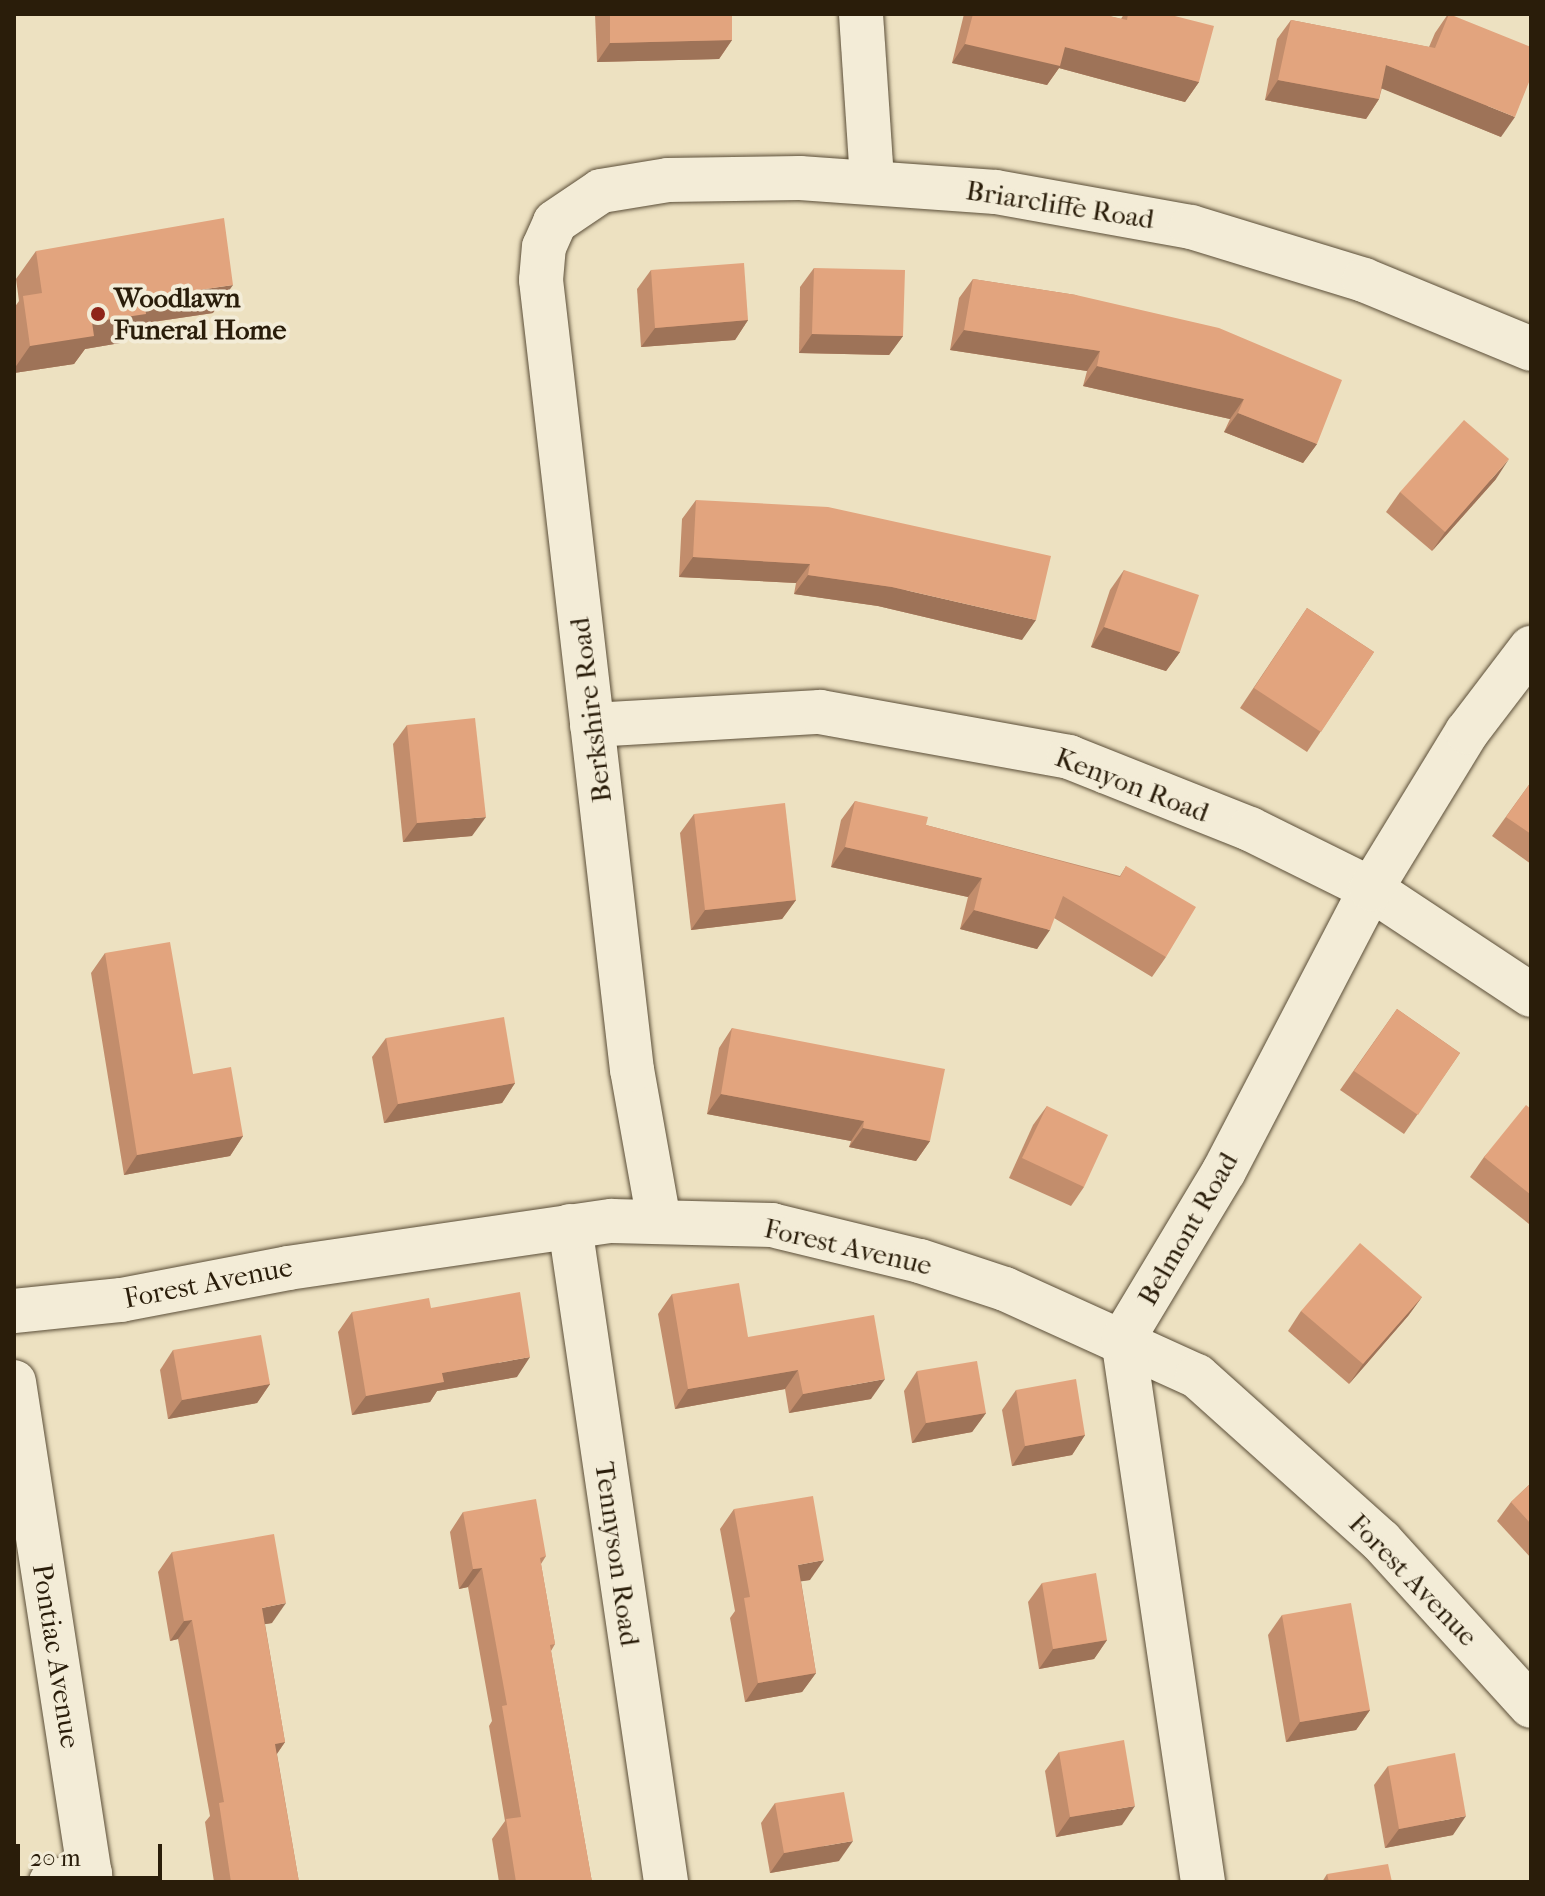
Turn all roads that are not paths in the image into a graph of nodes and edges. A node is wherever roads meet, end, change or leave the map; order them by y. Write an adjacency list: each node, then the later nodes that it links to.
1 (861, 14): 2 (street)
2 (872, 181): 3 (street, Briarcliffe Road); 4 (street, Briarcliffe Road)
3 (572, 206): 6 (street, Berkshire Road)
4 (1531, 349)
5 (1531, 648): 7 (street, Belmont Road)
6 (592, 725): 7 (street, Kenyon Road); 9 (street, Berkshire Road)
7 (1371, 889): 8 (street, Kenyon Road); 12 (street, Belmont Road)
8 (1531, 995)
9 (659, 1221): 10 (street, Forest Avenue); 12 (street, Forest Avenue)
10 (570, 1226): 11 (street, Forest Avenue); 16 (street, Tennyson Road)
11 (14, 1311)
12 (1123, 1339): 14 (street, Forest Avenue); 17 (street)
13 (14, 1382): 15 (street, Pontiac Avenue)
14 (1531, 1706)
15 (77, 1879)
16 (666, 1882)
17 (1203, 1882)

